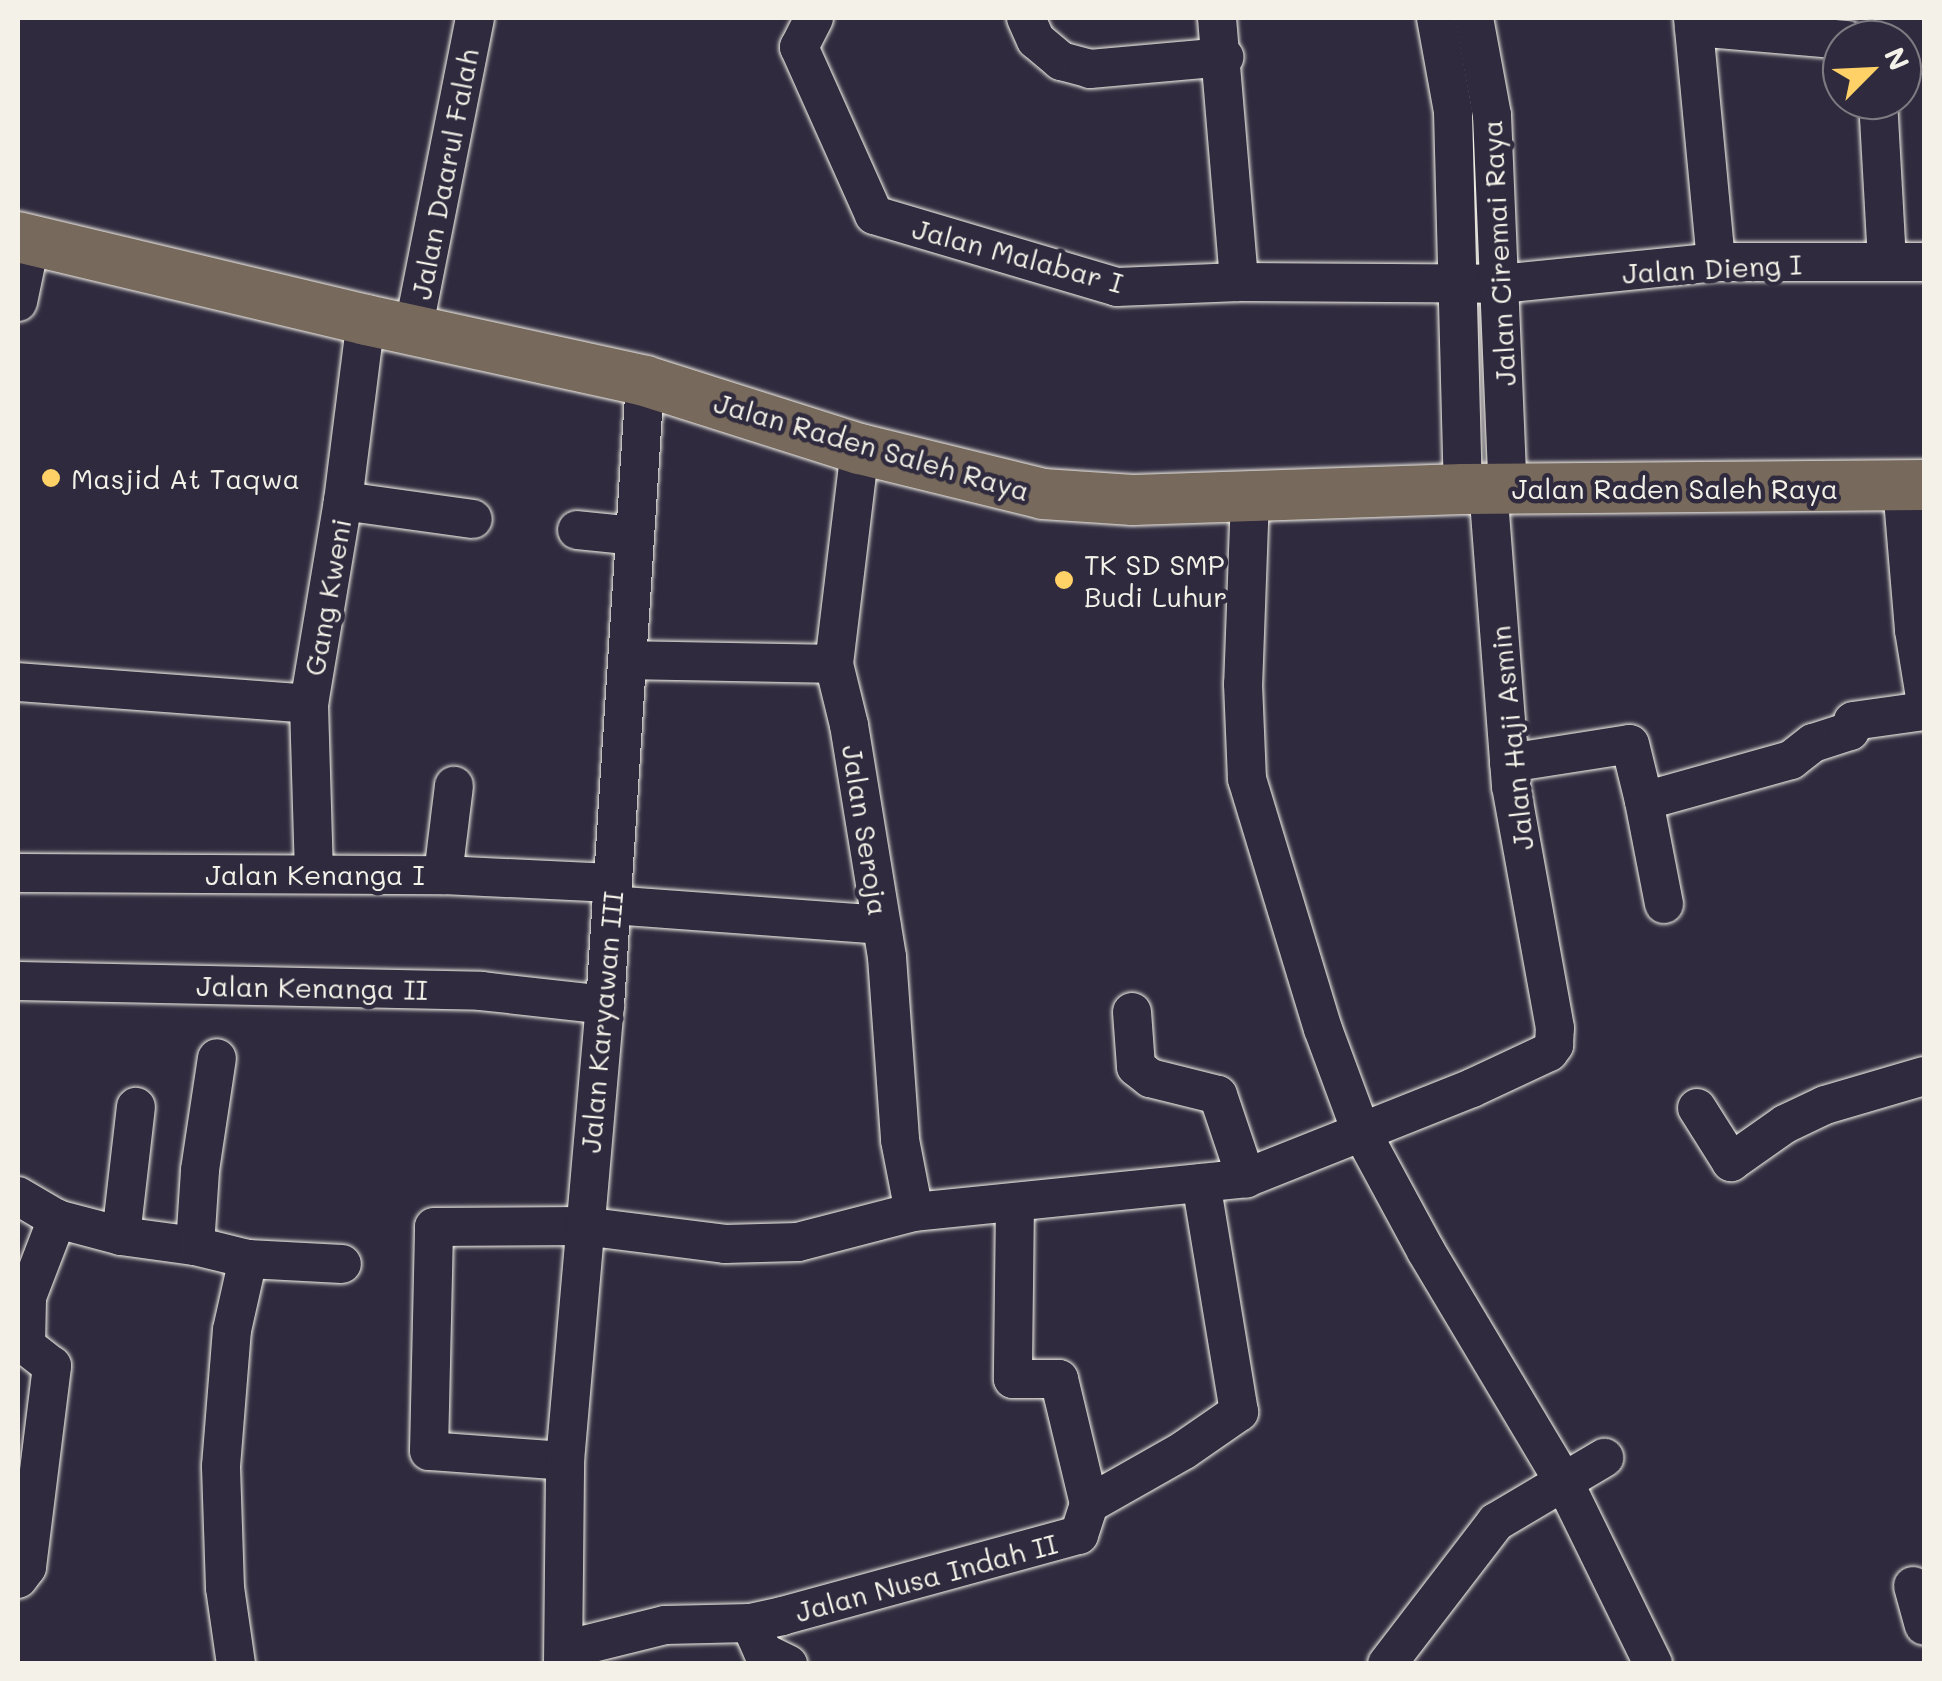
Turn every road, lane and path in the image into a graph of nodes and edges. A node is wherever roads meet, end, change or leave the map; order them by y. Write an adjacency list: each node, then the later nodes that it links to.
1 (475, 18): 19 (street, Jalan Daarul Falah)
2 (814, 18): 14 (street, Jalan Malabar I)
3 (1026, 18): 9 (street)
4 (1217, 18): 9 (street)
5 (1436, 18): 8 (street, Jalan Ciremai Raya)
6 (1694, 22): 7 (street); 12 (street)
7 (1822, 37)
8 (1466, 43): 15 (street, Jalan Ciremai Raya); 16 (street, Jalan Ciremai Raya)
9 (1224, 57): 14 (street)
10 (1881, 120): 13 (street)
11 (24, 239): 17 (street); 18 (main road, Jalan Raden Saleh Raya)
12 (1716, 262): 13 (street, Jalan Dieng I); 16 (street, Jalan Dieng I)
13 (1906, 262)
14 (1240, 282): 15 (street, Jalan Malabar I)
15 (1456, 284): 16 (street, Jalan Malabar I); 23 (street, Jalan Ciremai Raya)
16 (1500, 284): 23 (street, Jalan Ciremai Raya)
17 (18, 302)
18 (366, 320): 19 (main road, Jalan Raden Saleh Raya); 25 (street, Gang Kweni)
19 (414, 331): 20 (main road, Jalan Raden Saleh Raya)
20 (645, 380): 21 (main road, Jalan Raden Saleh Raya); 28 (street, Jalan Karyawan III)
21 (860, 448): 24 (main road, Jalan Raden Saleh Raya); 30 (street, Jalan Seroja)
22 (1913, 486): 23 (main road, Jalan Raden Saleh Raya); 32 (street)
23 (1486, 489): 24 (main road, Jalan Raden Saleh Raya); 35 (street, Jalan Haji Asmin)
24 (1250, 498): 51 (street)
25 (344, 501): 26 (street); 33 (street, Gang Kweni)
26 (473, 518)
27 (578, 530): 28 (street)
28 (635, 536): 29 (street, Jalan Karyawan III)
29 (627, 660): 30 (street); 41 (street, Jalan Karyawan III)
30 (834, 664): 43 (street, Jalan Seroja)
31 (18, 682): 33 (street)
32 (1924, 690)
33 (309, 704): 39 (street, Gang Kweni)
34 (1924, 711): 37 (street)
35 (1509, 763): 37 (street); 51 (street, Jalan Haji Asmin)
36 (454, 786): 40 (street)
37 (1644, 801): 42 (street)
38 (18, 873): 39 (street, Jalan Kenanga I)
39 (314, 874): 40 (street, Jalan Kenanga I)
40 (443, 875): 41 (street, Jalan Kenanga I)
41 (612, 894): 43 (street, Jalan Kenanga I); 45 (street, Jalan Karyawan III)
42 (1664, 904)
43 (881, 925): 56 (street, Jalan Seroja)
44 (18, 981): 45 (street, Jalan Kenanga II)
45 (605, 1005): 58 (street, Jalan Karyawan III)
46 (1132, 1012): 52 (street)
47 (217, 1058): 60 (street)
48 (1924, 1076): 50 (street)
49 (136, 1107): 59 (street)
50 (1697, 1108)
51 (1360, 1129): 52 (street); 66 (street)
52 (1246, 1178): 53 (street)
53 (1202, 1182): 55 (street); 67 (street, Jalan Nusa Indah II)
54 (18, 1196): 57 (street)
55 (1015, 1203): 56 (street); 67 (street)
56 (914, 1212): 58 (street)
57 (56, 1219): 59 (street); 63 (street)
58 (583, 1226): 65 (street, Jalan Karyawan III); 65 (street)
59 (122, 1236): 60 (street)
60 (196, 1246): 61 (street)
61 (248, 1259): 62 (street); 73 (street)
62 (342, 1264)
63 (22, 1296): 68 (street)
64 (1604, 1458): 66 (street)
65 (565, 1461): 72 (street, Jalan Karyawan III)
66 (1551, 1491): 75 (street); 76 (street)
67 (1089, 1504): 70 (street, Jalan Nusa Indah II)
68 (18, 1579)
69 (1913, 1586): 71 (street)
70 (750, 1623): 72 (street, Jalan Nusa Indah II); 74 (street)
71 (1924, 1626)
72 (563, 1657)
73 (236, 1664)
74 (788, 1664)
75 (1386, 1664)
76 (1652, 1664)

